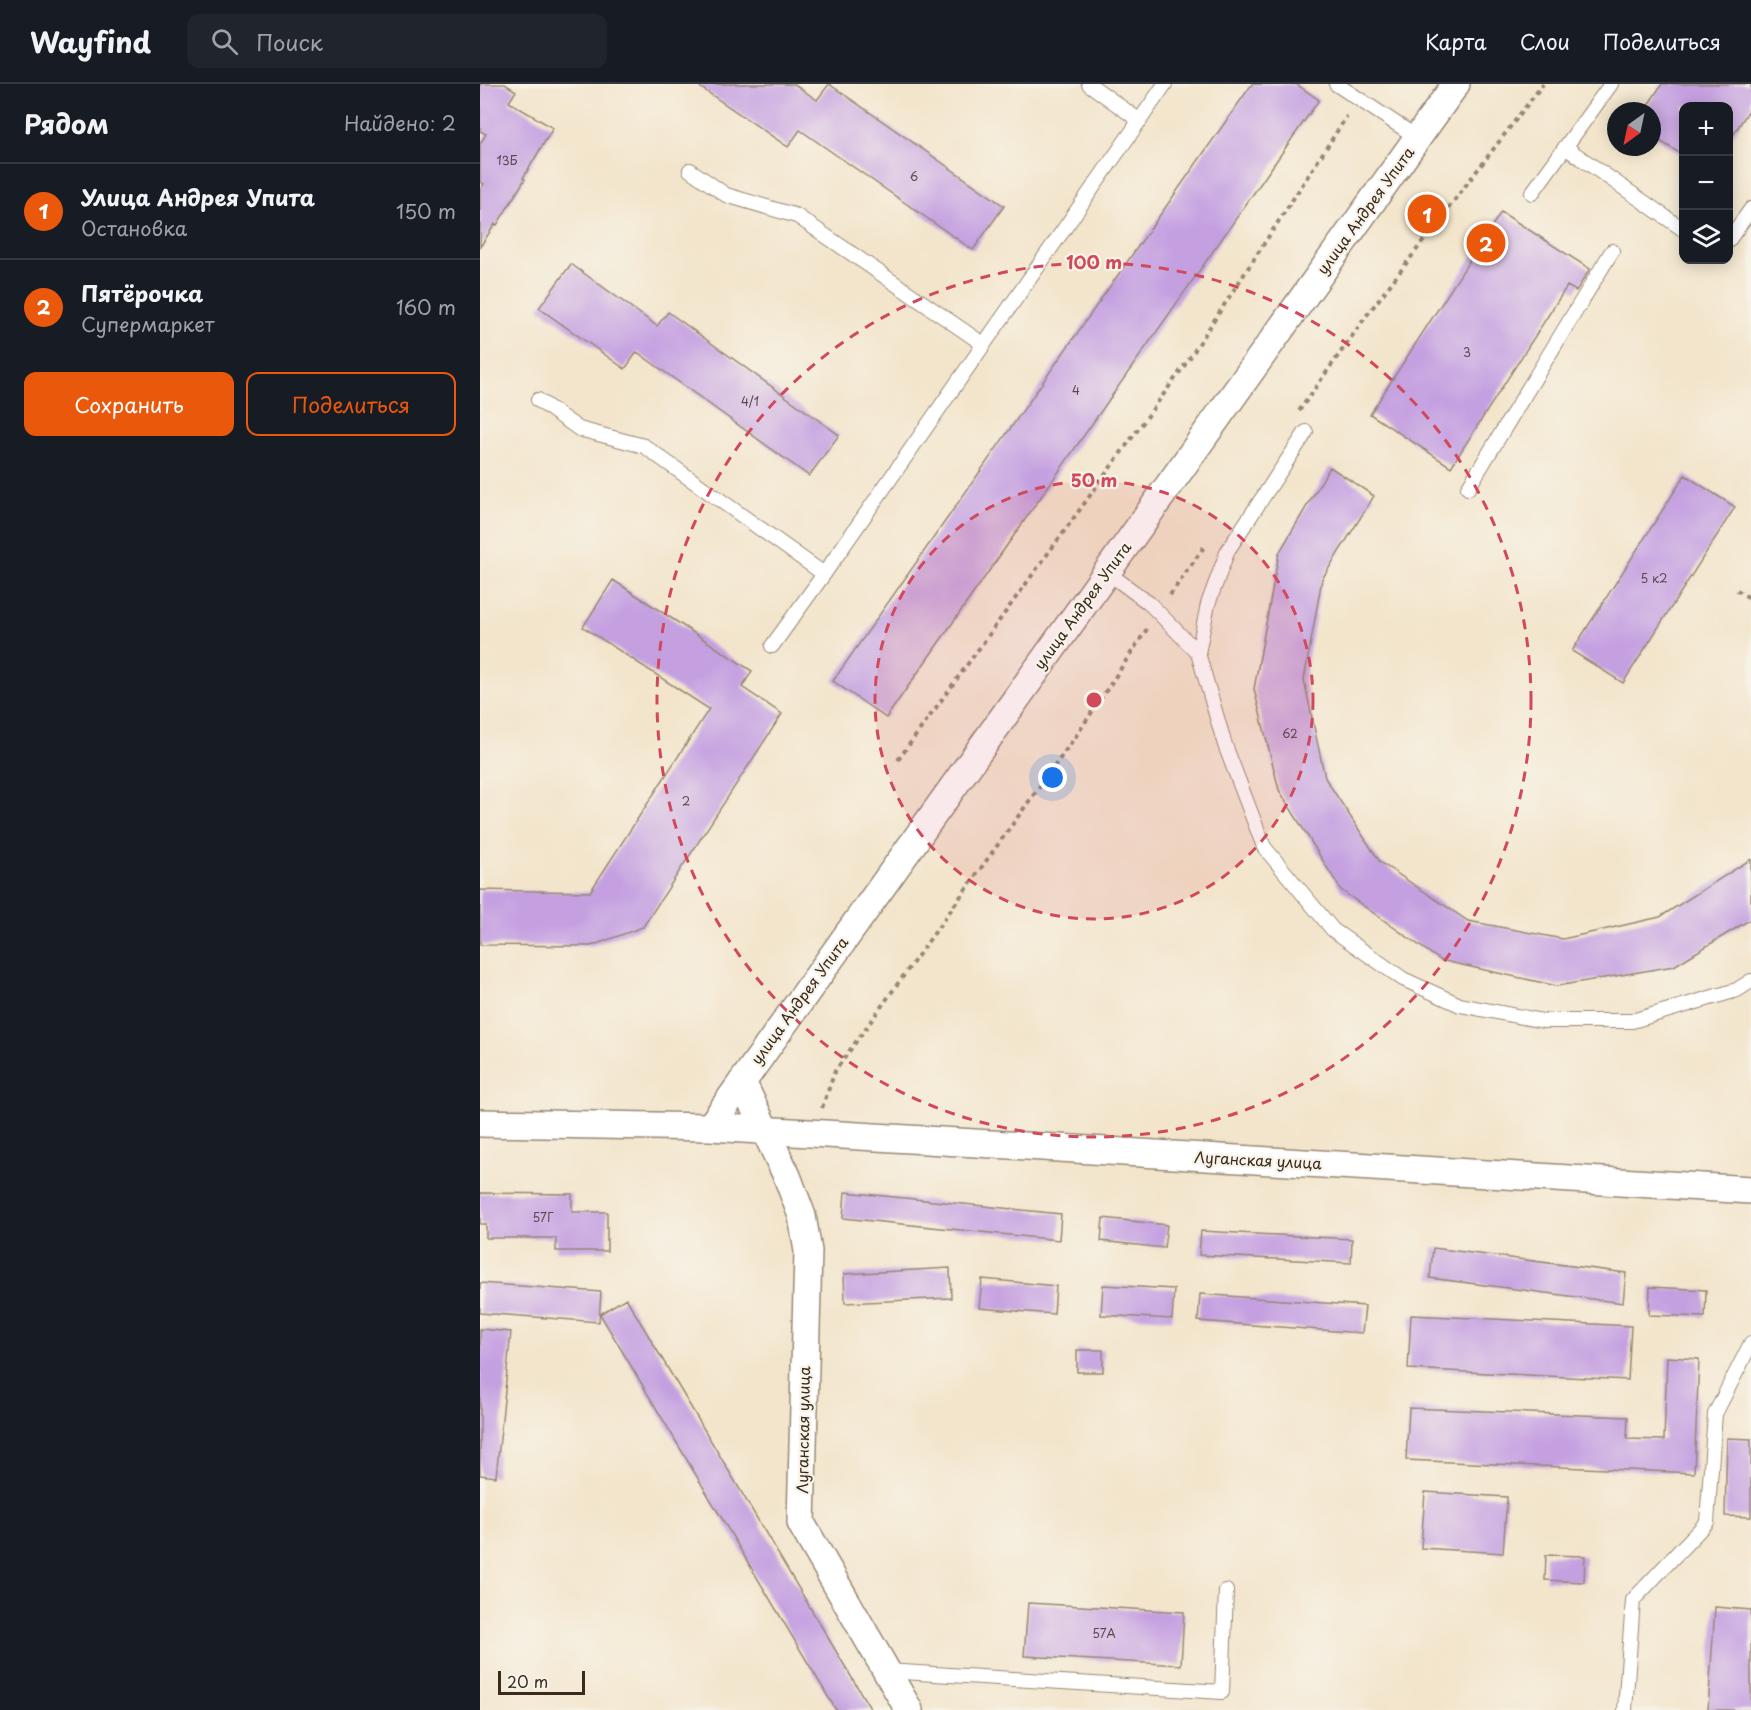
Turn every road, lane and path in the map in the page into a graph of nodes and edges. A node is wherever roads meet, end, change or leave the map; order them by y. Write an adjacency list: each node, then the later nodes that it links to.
1 (1089, 84): 7 (lane)
2 (1165, 84): 7 (lane)
3 (1335, 84): 6 (lane)
4 (1456, 84): 8 (street, улица Андрея Упита)
5 (1611, 84): 9 (lane)
6 (1358, 99): 8 (lane); 26 (path)
7 (1140, 121): 16 (lane)
8 (1418, 138): 20 (street, улица Андрея Упита)
9 (1565, 147): 11 (lane); 13 (lane)
10 (690, 170): 16 (lane)
11 (1532, 194)
12 (1751, 209): 14 (lane)
13 (1679, 227)
14 (1733, 234)
15 (1612, 251): 19 (lane)
16 (983, 344): 21 (lane)
17 (538, 400): 21 (lane)
18 (1306, 432): 25 (lane)
19 (1468, 488)
20 (1107, 572): 25 (lane); 28 (street, улица Андрея Упита)
21 (824, 574): 24 (lane)
22 (1737, 590): 23 (path)
23 (1751, 599)
24 (772, 645)
25 (1198, 653): 27 (lane)
26 (898, 760)
27 (1751, 981)
28 (742, 1082): 30 (street, улица Андрея Упита); 31 (street, Луганская улица)
29 (480, 1124): 30 (street, Луганская улица)
30 (710, 1127): 31 (street, Луганская улица)
31 (764, 1131): 32 (street, Луганская улица); 35 (street, Луганская улица)
32 (1751, 1190)
33 (1751, 1343): 37 (lane)
34 (1226, 1592): 35 (lane)
35 (887, 1671): 36 (street, Луганская улица)
36 (909, 1710)
37 (1625, 1710)

